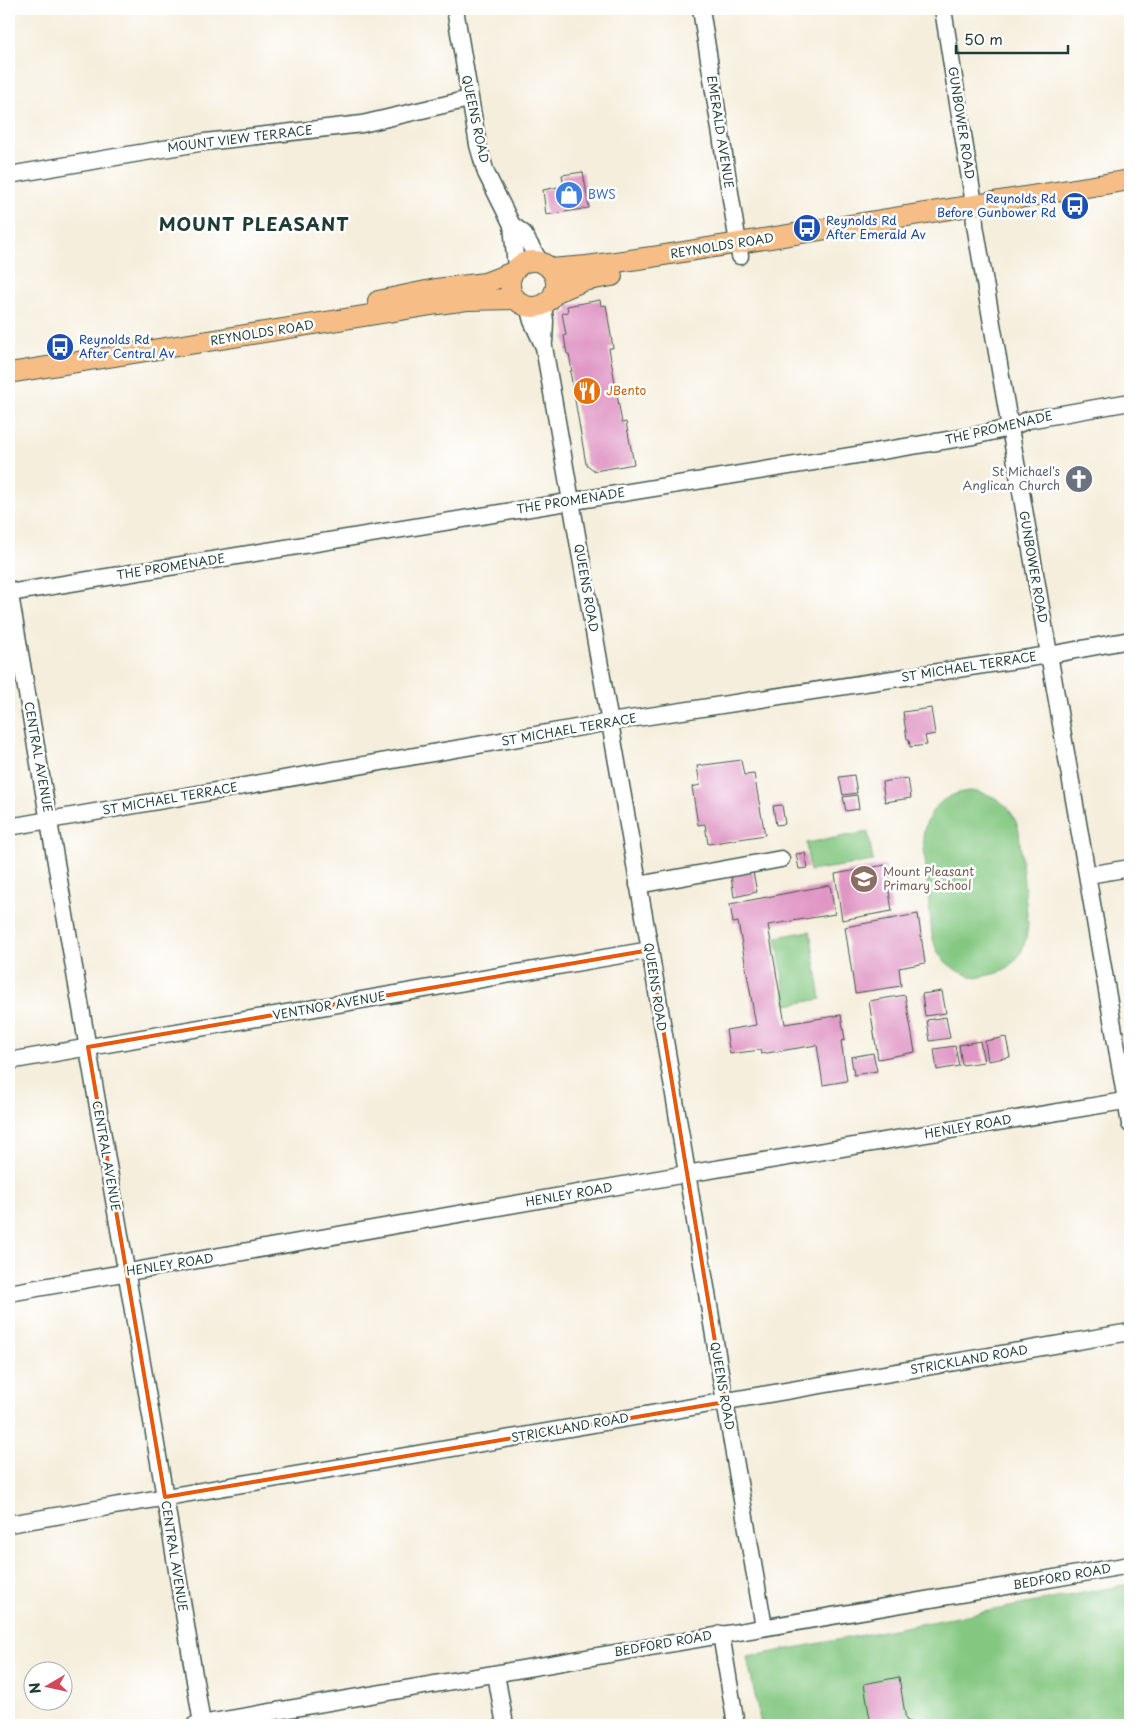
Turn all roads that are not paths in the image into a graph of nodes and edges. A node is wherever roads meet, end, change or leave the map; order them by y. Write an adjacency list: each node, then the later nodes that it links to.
1 (456, 9): 4 (street, QUEENS ROAD)
2 (701, 9): 11 (street, EMERALD AVENUE)
3 (943, 9): 9 (street, GUNBOWER ROAD)
4 (470, 99): 5 (street, MOUNT VIEW TERRACE); 10 (street, QUEENS ROAD)
5 (9, 175)
6 (1130, 180): 8 (main road, REYNOLDS ROAD)
7 (1130, 193): 8 (main road, REYNOLDS ROAD)
8 (1079, 195): 9 (main road, REYNOLDS ROAD)
9 (974, 211): 11 (main road, REYNOLDS ROAD); 20 (street, GUNBOWER ROAD)
10 (512, 225): 12 (street, QUEENS ROAD); 13 (street, QUEENS ROAD)
11 (739, 250): 12 (main road, REYNOLDS ROAD); 15 (main road, REYNOLDS ROAD)
12 (545, 265): 13 (main road, REYNOLDS ROAD); 15 (main road)
13 (515, 270): 14 (main road, REYNOLDS ROAD); 15 (main road)
14 (437, 296): 15 (main road, REYNOLDS ROAD); 16 (main road, REYNOLDS ROAD)
15 (535, 301): 21 (street, QUEENS ROAD)
16 (302, 320): 17 (main road, REYNOLDS ROAD); 18 (main road, REYNOLDS ROAD)
17 (9, 360)
18 (9, 373)
19 (1130, 402): 20 (street, THE PROMENADE)
20 (1009, 428): 21 (street, THE PROMENADE); 24 (street, GUNBOWER ROAD)
21 (571, 501): 22 (street, THE PROMENADE); 25 (street, QUEENS ROAD)
22 (9, 592): 26 (street, CENTRAL AVENUE)
23 (1130, 640): 24 (street, ST MICHAEL TERRACE)
24 (1049, 655): 25 (street, ST MICHAEL TERRACE); 30 (street, GUNBOWER ROAD)
25 (610, 722): 26 (street, ST MICHAEL TERRACE); 31 (street, QUEENS ROAD)
26 (49, 820): 27 (street, ST MICHAEL TERRACE); 33 (street, CENTRAL AVENUE)
27 (9, 827)
28 (780, 859): 31 (street)
29 (1130, 868): 30 (street)
30 (1088, 875): 35 (street, GUNBOWER ROAD)
31 (638, 885): 32 (street, QUEENS ROAD)
32 (650, 950): 33 (street, VENTNOR AVENUE); 37 (street, QUEENS ROAD)
33 (88, 1047): 34 (street, VENTNOR AVENUE); 38 (street, CENTRAL AVENUE)
34 (9, 1061)
35 (1128, 1100): 36 (street, GUNBOWER ROAD); 37 (street, HENLEY ROAD)
36 (1130, 1124)
37 (686, 1174): 38 (street, HENLEY ROAD); 41 (street, QUEENS ROAD)
38 (126, 1272): 39 (street, HENLEY ROAD); 42 (street, CENTRAL AVENUE)
39 (9, 1293)
40 (1130, 1332): 41 (street, STRICKLAND ROAD)
41 (725, 1402): 42 (street, STRICKLAND ROAD); 45 (street, QUEENS ROAD)
42 (165, 1497): 43 (street, STRICKLAND ROAD); 49 (street, CENTRAL AVENUE)
43 (9, 1524)
44 (1130, 1565): 45 (street, BEDFORD ROAD)
45 (764, 1628): 46 (street, BEDFORD ROAD)
46 (721, 1634): 47 (street, BEDFORD ROAD); 51 (street)
47 (496, 1674): 48 (street, BEDFORD ROAD); 50 (street)
48 (272, 1719): 49 (street, BEDFORD ROAD)
49 (199, 1725)
50 (505, 1725)
51 (736, 1725)

